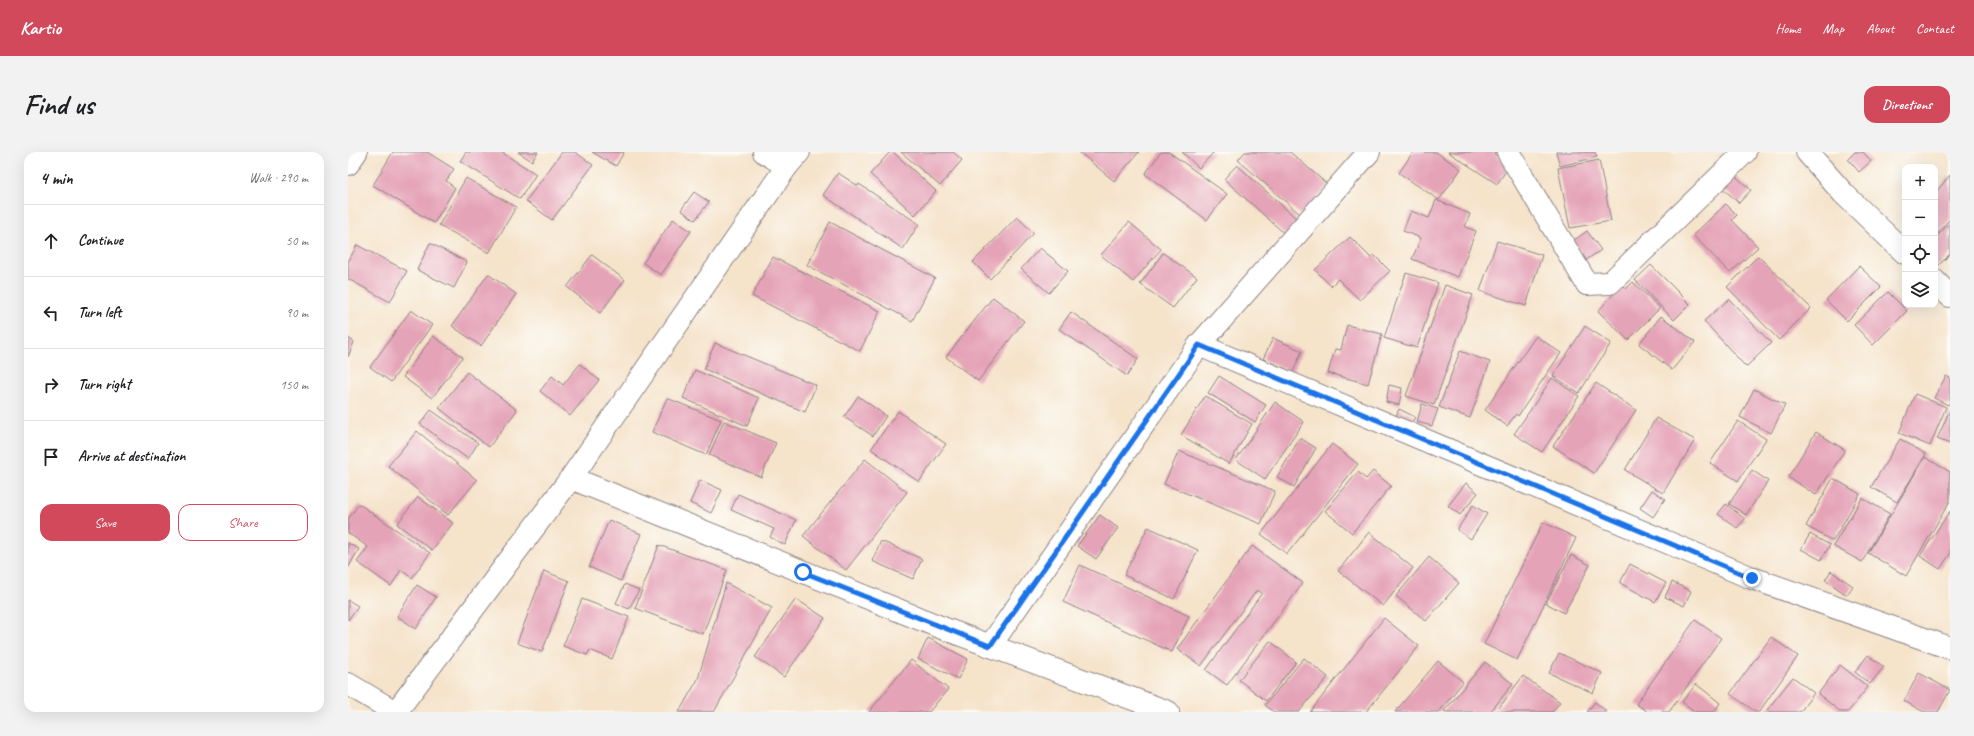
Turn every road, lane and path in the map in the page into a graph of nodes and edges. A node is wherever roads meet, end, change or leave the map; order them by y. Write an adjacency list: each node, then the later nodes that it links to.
1 (356, 152): 8 (street)
2 (764, 152): 7 (street)
3 (1369, 152): 12 (street)
4 (1508, 152): 5 (street)
5 (1745, 152)
6 (1807, 152): 9 (street)
7 (793, 159): 13 (street)
8 (348, 164)
9 (1902, 249)
10 (1938, 285): 11 (street)
11 (1950, 296)
12 (1199, 345): 14 (street); 15 (street)
13 (571, 478): 14 (street); 17 (street)
14 (990, 646): 18 (street)
15 (1950, 648)
16 (348, 684): 17 (street)
17 (396, 712)
18 (1168, 712)

